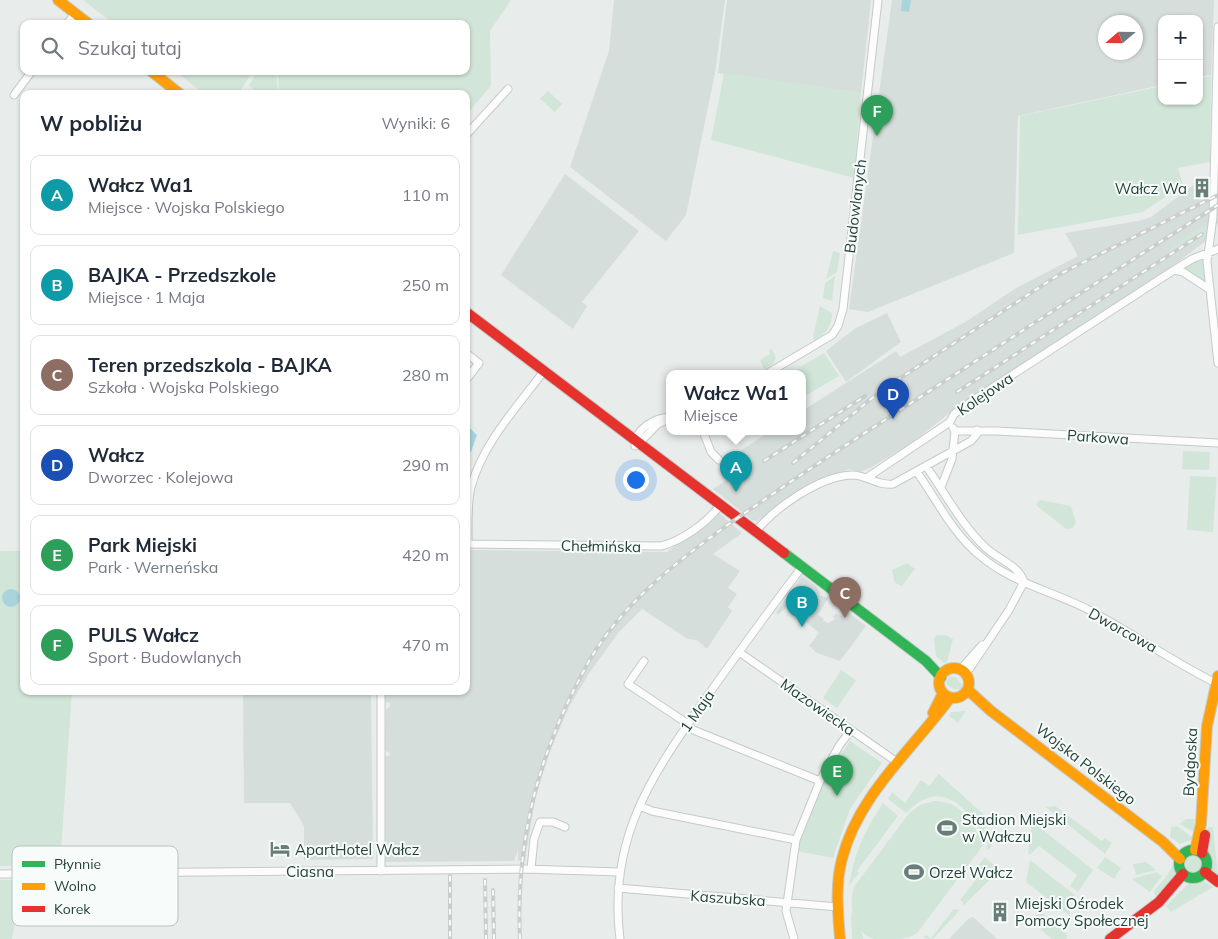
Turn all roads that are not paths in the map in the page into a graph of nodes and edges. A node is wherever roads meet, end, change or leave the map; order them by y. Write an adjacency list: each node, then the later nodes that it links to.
1 (58, 0): 3 (main road)
2 (878, 0): 21 (street, Budowlanych)
3 (75, 13): 4 (street); 5 (main road)
4 (70, 20)
5 (84, 20)
6 (1218, 27): 14 (street)
7 (29, 75): 11 (street)
8 (156, 75): 10 (main road)
9 (508, 89): 12 (street)
10 (175, 90)
11 (14, 95)
12 (470, 131)
13 (1218, 249): 14 (street, Kolejowa)
14 (1208, 252): 15 (street, Kolejowa); 16 (street)
15 (1174, 270): 16 (street); 26 (street, Kolejowa)
16 (1209, 289): 18 (street)
17 (470, 315): 22 (main road)
18 (1216, 346): 20 (street)
19 (470, 356): 23 (street)
20 (1218, 363)
21 (773, 370)
22 (544, 371): 31 (main road); 40 (street, Chełmińska)
23 (470, 375)
24 (666, 418): 31 (street)
25 (666, 419): 29 (street)
26 (950, 422): 28 (street); 38 (street, Kolejowa)
27 (977, 430): 28 (street, Parkowa); 32 (street, Parkowa); 33 (street)
28 (955, 431): 33 (street)
29 (650, 434): 31 (street); 34 (street)
30 (705, 435): 35 (street)
31 (637, 442): 34 (main road); 41 (main road)
32 (1218, 443)
33 (952, 449): 36 (street); 39 (street)
34 (657, 455): 41 (main road)
35 (719, 460)
36 (926, 466): 37 (street); 39 (street, Dworcowa)
37 (917, 472): 38 (street); 44 (street, Dworcowa)
38 (868, 477): 42 (street)
39 (941, 488): 43 (street, Dworcowa)
40 (470, 489)
41 (716, 501): 42 (main road); 45 (street, Chełmińska)
42 (756, 531): 46 (main road)
43 (973, 534): 44 (street); 47 (street, Dworcowa)
44 (964, 540): 47 (street, Dworcowa)
45 (470, 544)
46 (803, 566): 48 (street, 1 Maja); 51 (main road)
47 (1024, 582): 50 (street); 52 (street, Dworcowa)
48 (739, 652): 57 (street, 1 Maja); 58 (street, Mazowiecka)
49 (644, 661): 57 (street)
50 (963, 672): 51 (main road); 53 (main road)
51 (943, 674): 56 (main road)
52 (1217, 681): 64 (main road, Bydgoska)
53 (966, 692): 56 (main road); 65 (main road, Wojska Polskiego)
54 (380, 695): 67 (street)
55 (1218, 695): 64 (main road, Bydgoska)
56 (947, 696): 59 (main road)
57 (687, 726): 60 (street); 61 (street, 1 Maja)
58 (851, 730): 59 (street, Mazowiecka); 60 (street)
59 (897, 762): 75 (main road)
60 (820, 781): 63 (street)
61 (640, 806): 63 (street); 68 (street, 1 Maja)
62 (565, 827): 66 (street)
63 (796, 840): 74 (street)
64 (1198, 851): 65 (main road); 69 (main road)
65 (1181, 856): 71 (main road)
66 (531, 869): 67 (street, Ciasna); 68 (street, Ciasna)
67 (381, 871): 70 (street, Ciasna)
68 (620, 872): 73 (street, 1 Maja)
69 (1205, 872): 71 (main road); 72 (main road)
70 (178, 873)
71 (1186, 876): 79 (main road); 80 (main road)
72 (1218, 882)
73 (618, 888): 74 (street, Kaszubska); 76 (street)
74 (786, 903): 75 (street, Kaszubska); 77 (street)
75 (838, 907): 78 (main road)
76 (620, 939)
77 (794, 939)
78 (840, 939)
79 (1110, 939)
80 (1117, 939)

